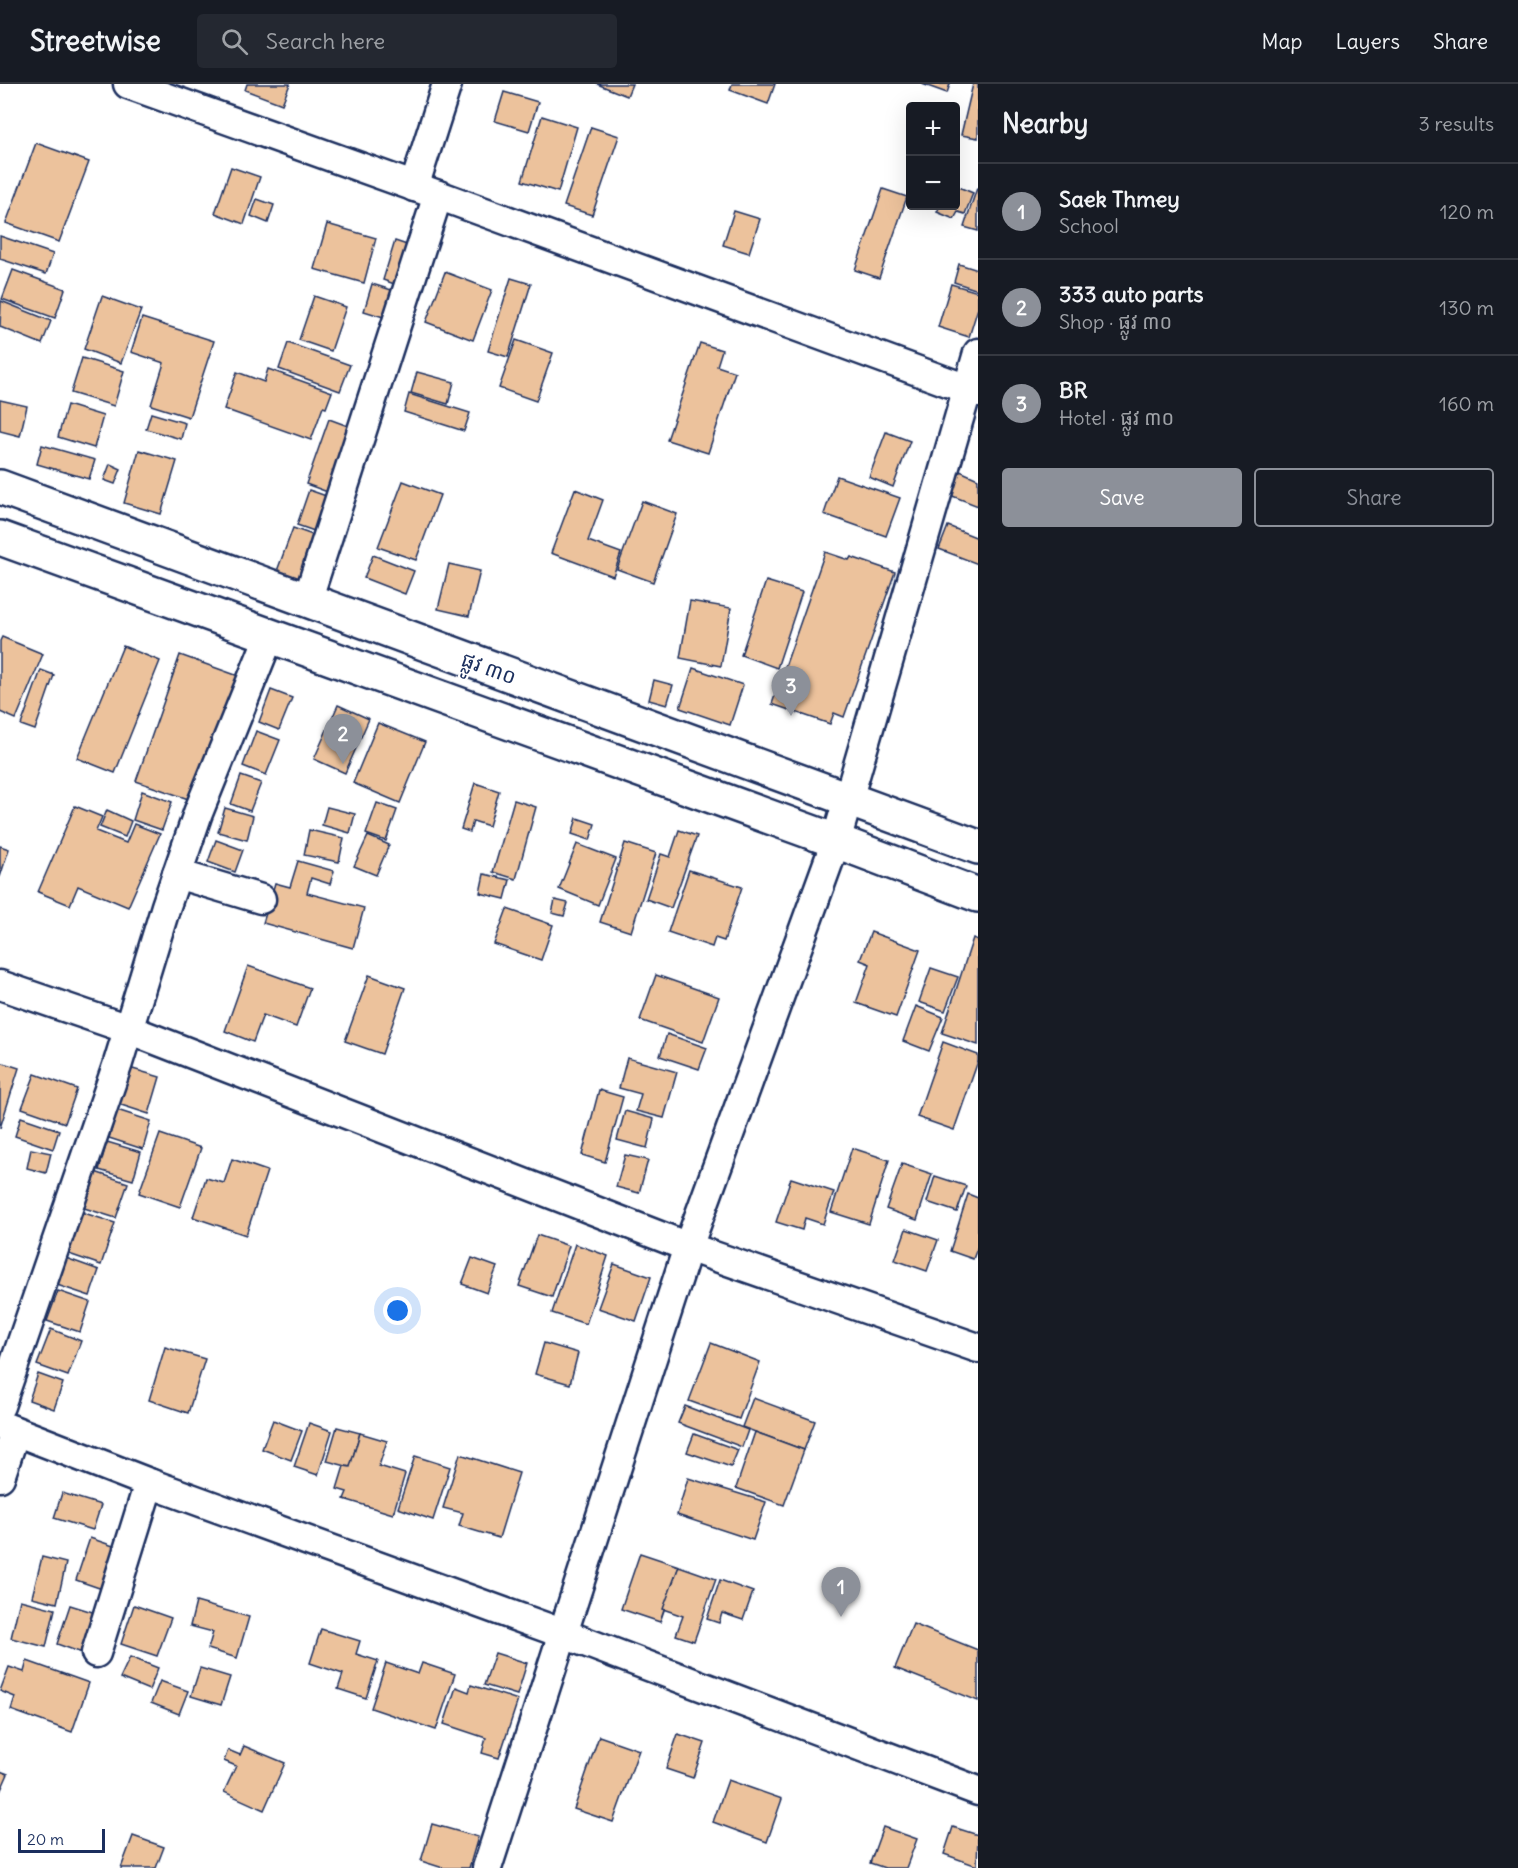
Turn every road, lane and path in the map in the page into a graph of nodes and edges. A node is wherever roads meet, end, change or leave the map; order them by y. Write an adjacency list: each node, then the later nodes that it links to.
1 (128, 84): 3 (street)
2 (447, 84): 3 (street)
3 (426, 191): 5 (street); 8 (street)
4 (978, 353): 5 (street)
5 (973, 391): 10 (street)
6 (0, 487): 8 (street, ផ្លូវ ៣០)
7 (0, 538): 9 (street)
8 (307, 601): 10 (street, ផ្លូវ ៣០)
9 (269, 637): 11 (street); 13 (street)
10 (849, 799): 11 (street); 12 (street, ផ្លូវ ៣០)
11 (836, 841): 14 (street); 18 (street)
12 (978, 847)
13 (177, 874): 15 (street); 17 (street)
14 (978, 895)
15 (261, 899)
16 (0, 985): 17 (street)
17 (128, 1029): 18 (street); 20 (street)
18 (688, 1247): 19 (street); 24 (street)
19 (978, 1347)
20 (0, 1406)
21 (7, 1428): 22 (street); 23 (street)
22 (0, 1477)
23 (149, 1483): 24 (street); 25 (street)
24 (564, 1634): 26 (street); 27 (street)
25 (96, 1653)
26 (978, 1791)
27 (487, 1868)

